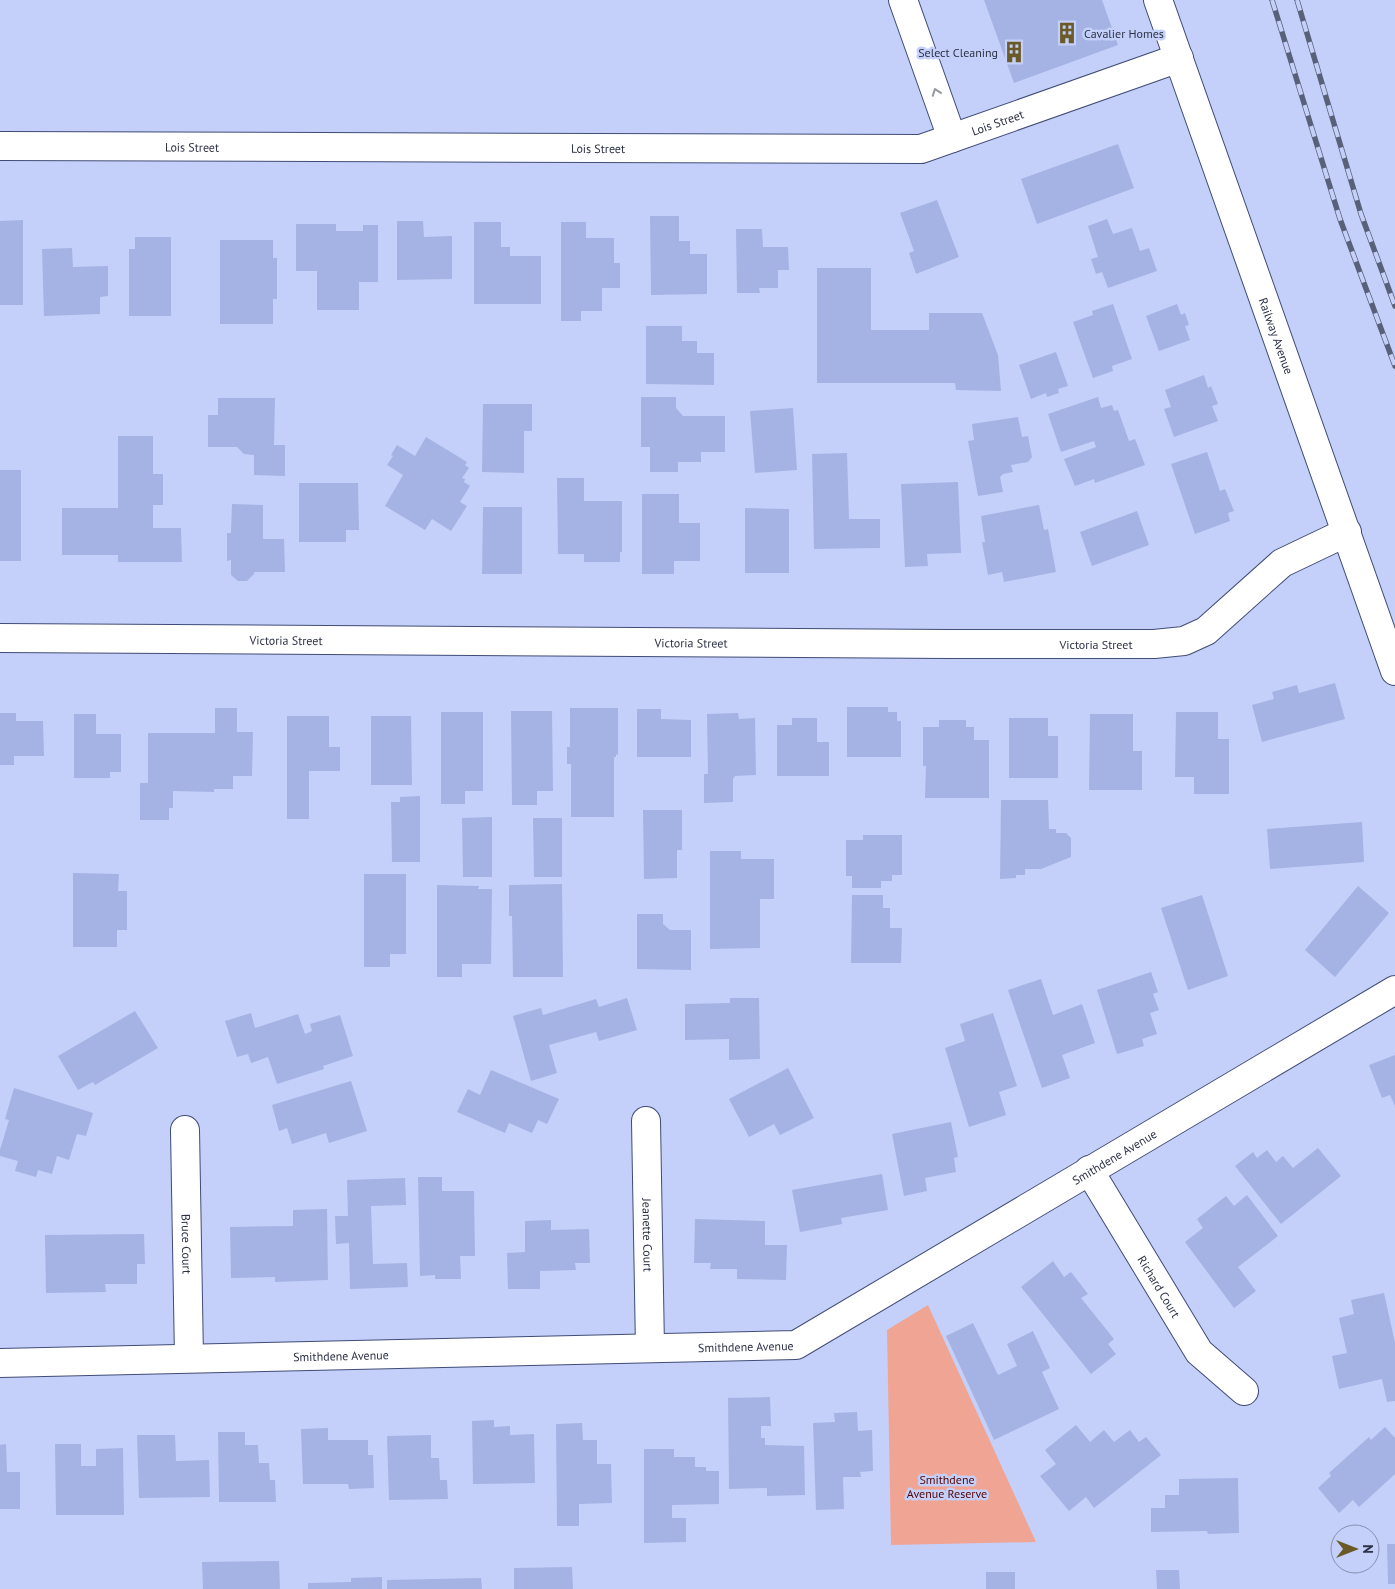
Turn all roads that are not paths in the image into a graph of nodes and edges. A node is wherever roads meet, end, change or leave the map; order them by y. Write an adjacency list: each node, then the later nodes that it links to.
1 (903, 0): 4 (street, one-way to 1)
2 (1158, 0): 3 (street, Railway Avenue)
3 (1179, 58): 4 (street, Lois Street); 6 (street, Railway Avenue)
4 (952, 138): 5 (street, Lois Street)
5 (0, 146)
6 (1347, 532): 7 (street, Victoria Street); 8 (street, Railway Avenue)
7 (0, 638)
8 (1395, 671)
9 (1395, 990): 12 (street, Smithdene Avenue)
10 (646, 1121): 13 (street, Jeanette Court)
11 (185, 1130): 14 (street, Bruce Court)
12 (1089, 1170): 13 (street, Smithdene Avenue); 16 (street, Richard Court)
13 (650, 1348): 14 (street, Smithdene Avenue)
14 (189, 1358): 15 (street, Smithdene Avenue)
15 (0, 1363)
16 (1244, 1391)

